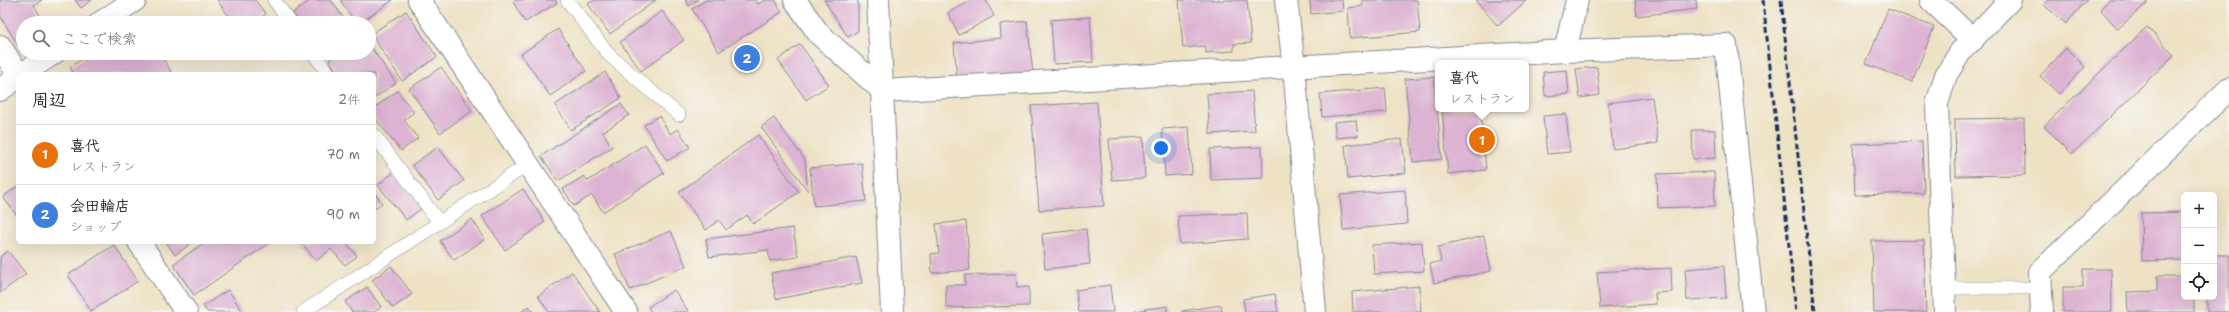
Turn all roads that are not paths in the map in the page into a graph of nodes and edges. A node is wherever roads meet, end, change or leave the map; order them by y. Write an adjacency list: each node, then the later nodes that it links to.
1 (135, 0): 11 (street)
2 (274, 0): 12 (lane)
3 (419, 0): 28 (street)
4 (567, 0): 26 (lane)
5 (795, 0): 25 (street)
6 (878, 0): 25 (street)
7 (1286, 0): 18 (street)
8 (1577, 0): 15 (street)
9 (1931, 0): 13 (street)
10 (2010, 0): 13 (street)
11 (111, 16)
12 (286, 16)
13 (1973, 40): 31 (street)
14 (0, 46): 19 (street)
15 (1565, 51): 18 (street); 38 (street)
16 (43, 60): 20 (street)
17 (318, 60): 21 (lane)
18 (1294, 67): 25 (street); 37 (street)
19 (16, 72)
20 (25, 72)
21 (327, 72)
22 (16, 77): 24 (street)
23 (2229, 89): 32 (street)
24 (0, 90)
25 (883, 91): 36 (street)
26 (679, 115)
27 (376, 138): 29 (lane)
28 (527, 164): 29 (lane); 35 (street)
29 (439, 222): 34 (lane)
30 (139, 244): 33 (street)
31 (1944, 288): 32 (lane); 39 (street)
32 (2041, 288): 40 (street)
33 (186, 312)
34 (303, 312)
35 (626, 312)
36 (892, 312)
37 (1315, 312)
38 (1753, 312)
39 (1945, 312)
40 (2042, 312)

